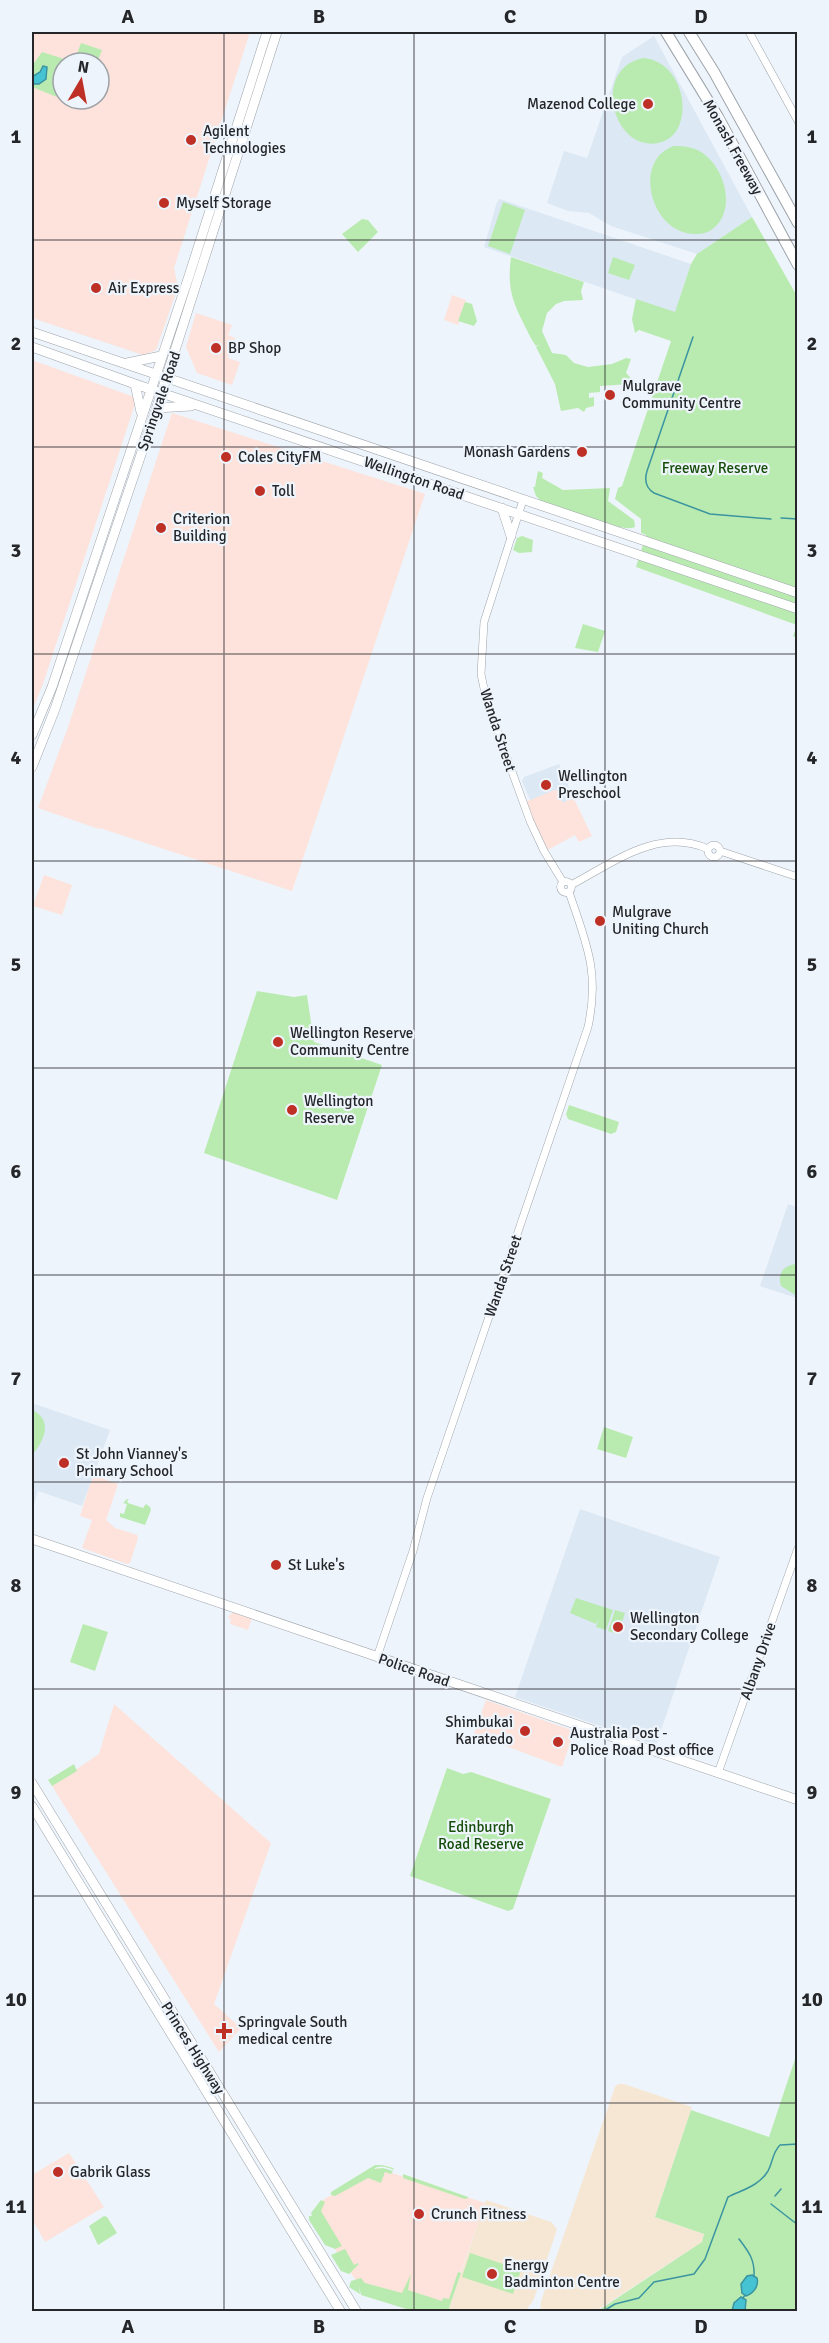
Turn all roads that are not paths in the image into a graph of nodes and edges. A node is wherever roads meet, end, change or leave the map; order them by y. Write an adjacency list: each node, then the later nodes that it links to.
1 (267, 32): 12 (main road, Springvale Road)
2 (277, 32): 11 (main road, Springvale Road)
3 (666, 32): 8 (highway, Monash Freeway)
4 (689, 32): 7 (highway, Monash Freeway)
5 (749, 32): 6 (street)
6 (798, 121)
7 (798, 223)
8 (798, 265)
9 (32, 332): 13 (main road, Wellington Road)
10 (32, 347): 17 (main road, Wellington Road)
11 (174, 355): 15 (main road, Springvale Road); 16 (main road)
12 (161, 356): 13 (main road); 14 (main road, Springvale Road)
13 (125, 363): 14 (main road, Wellington Road)
14 (155, 373): 15 (main road, Wellington Road); 18 (main road, Springvale Road)
15 (167, 377): 16 (main road, Wellington Road); 19 (main road, Springvale Road)
16 (180, 382): 23 (main road, Wellington Road)
17 (135, 384): 18 (main road, Wellington Road); 22 (main road)
18 (150, 389): 19 (main road, Wellington Road); 22 (main road, Springvale Road)
19 (161, 393): 20 (main road, Wellington Road); 21 (main road, Springvale Road)
20 (200, 406): 21 (main road); 24 (main road, Wellington Road)
21 (157, 408): 32 (main road, Springvale Road)
22 (141, 415): 31 (main road, Springvale Road)
23 (523, 500): 25 (street, Wanda Street); 27 (main road, Wellington Road)
24 (502, 508): 25 (main road, Wellington Road); 26 (main road)
25 (518, 514): 26 (street, Wanda Street); 28 (main road, Wellington Road)
26 (511, 536): 34 (street, Wanda Street)
27 (648, 542): 28 (main road); 29 (main road, Wellington Road)
28 (644, 556): 30 (main road, Wellington Road)
29 (798, 592)
30 (798, 609)
31 (32, 735)
32 (32, 767)
33 (798, 877): 34 (street)
34 (570, 888): 37 (street, Wanda Street)
35 (32, 1539): 37 (main road, Police Road)
36 (798, 1548): 38 (street, Albany Drive)
37 (377, 1657): 38 (main road, Police Road)
38 (718, 1773): 40 (main road, Police Road)
39 (32, 1783): 42 (main road, Princes Highway)
40 (798, 1800)
41 (32, 1806): 43 (main road, Princes Highway)
42 (104, 1903): 43 (main road); 45 (main road, Princes Highway)
43 (94, 1908): 44 (main road, Princes Highway)
44 (341, 2312)
45 (357, 2312)

